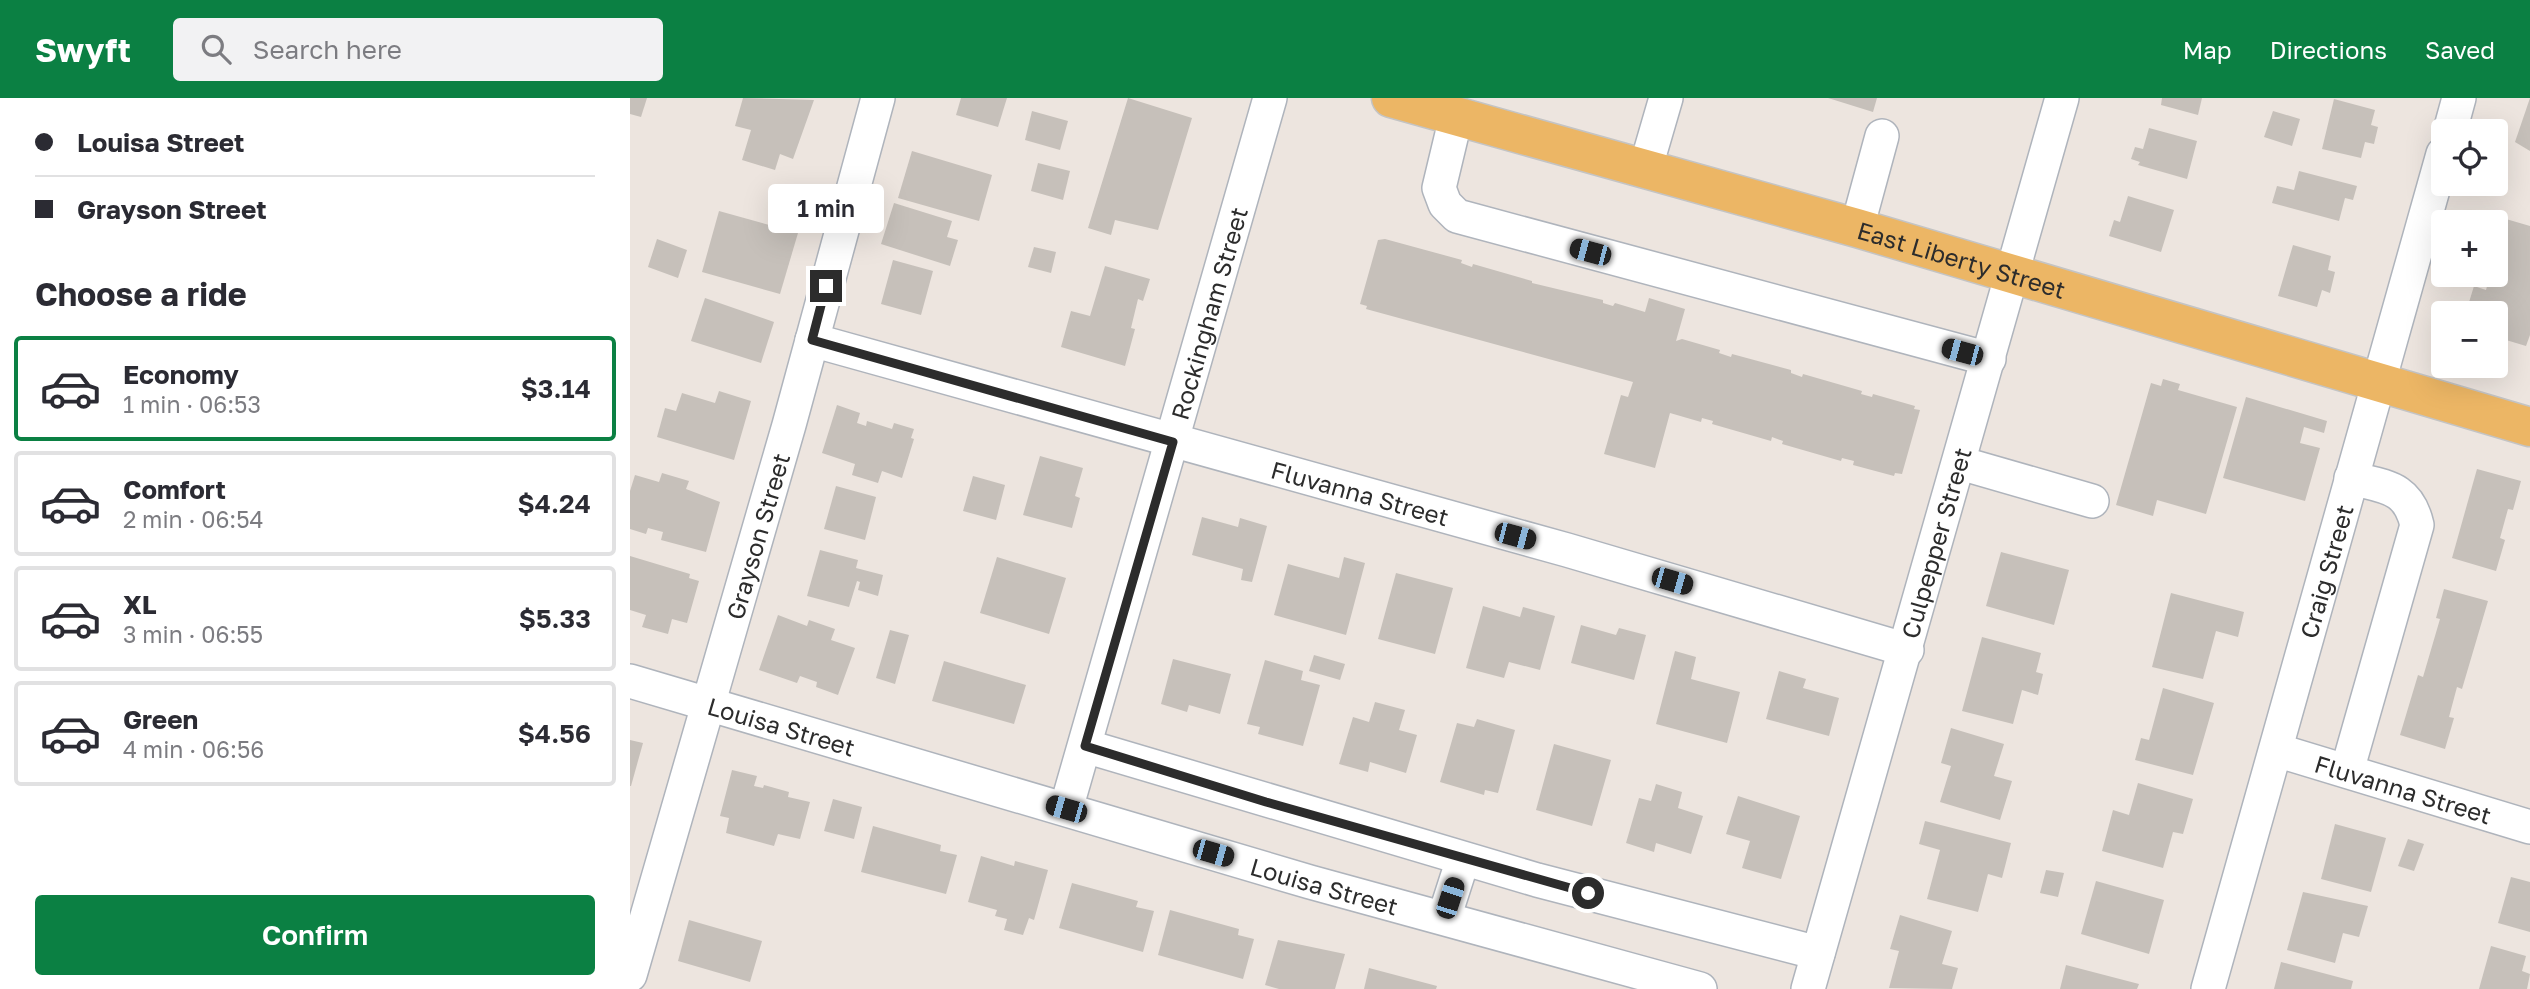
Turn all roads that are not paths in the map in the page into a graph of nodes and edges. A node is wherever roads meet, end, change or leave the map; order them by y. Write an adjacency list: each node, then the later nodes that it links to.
1 (878, 98): 14 (street, Grayson Street)
2 (1270, 98): 18 (street, Rockingham Street)
3 (1391, 98): 7 (main road, East Liberty Street)
4 (1666, 98): 10 (street)
5 (2062, 98): 13 (street, Culpepper Street)
6 (2459, 98): 8 (street)
7 (1456, 117): 10 (main road, East Liberty Street); 15 (street)
8 (2453, 119)
9 (1882, 136): 12 (street)
10 (1645, 170): 12 (main road, East Liberty Street)
11 (2431, 196): 16 (street, Craig Street)
12 (1857, 228): 13 (main road, East Liberty Street)
13 (2012, 275): 15 (street, Culpepper Street); 16 (main road, East Liberty Street)
14 (812, 340): 18 (street, Fluvanna Street); 24 (street, Grayson Street)
15 (1989, 359): 19 (street, Culpepper Street)
16 (2378, 383): 17 (main road, East Liberty Street); 20 (street, Craig Street)
17 (2530, 427)
18 (1173, 442): 22 (street, Fluvanna Street); 25 (street, Rockingham Street)
19 (1959, 463): 21 (street); 22 (street, Culpepper Street)
20 (2351, 478): 26 (street, Craig Street); 27 (street)
21 (2092, 501)
22 (1907, 650): 32 (street, Culpepper Street)
23 (630, 681): 24 (street, Louisa Street)
24 (708, 705): 28 (street, Louisa Street); 33 (street, Grayson Street)
25 (1085, 746): 28 (street, Rockingham Street); 30 (street)
26 (2276, 750): 27 (street, Fluvanna Street); 36 (street, Craig Street)
27 (2347, 771): 29 (street, Fluvanna Street)
28 (1066, 809): 31 (street, Louisa Street)
29 (2530, 827)
30 (1463, 859): 31 (street); 32 (street)
31 (1444, 918): 34 (street, Louisa Street)
32 (1818, 953): 35 (street, Culpepper Street)
33 (630, 975)
34 (1700, 989)
35 (1808, 989)
36 (2208, 989)

